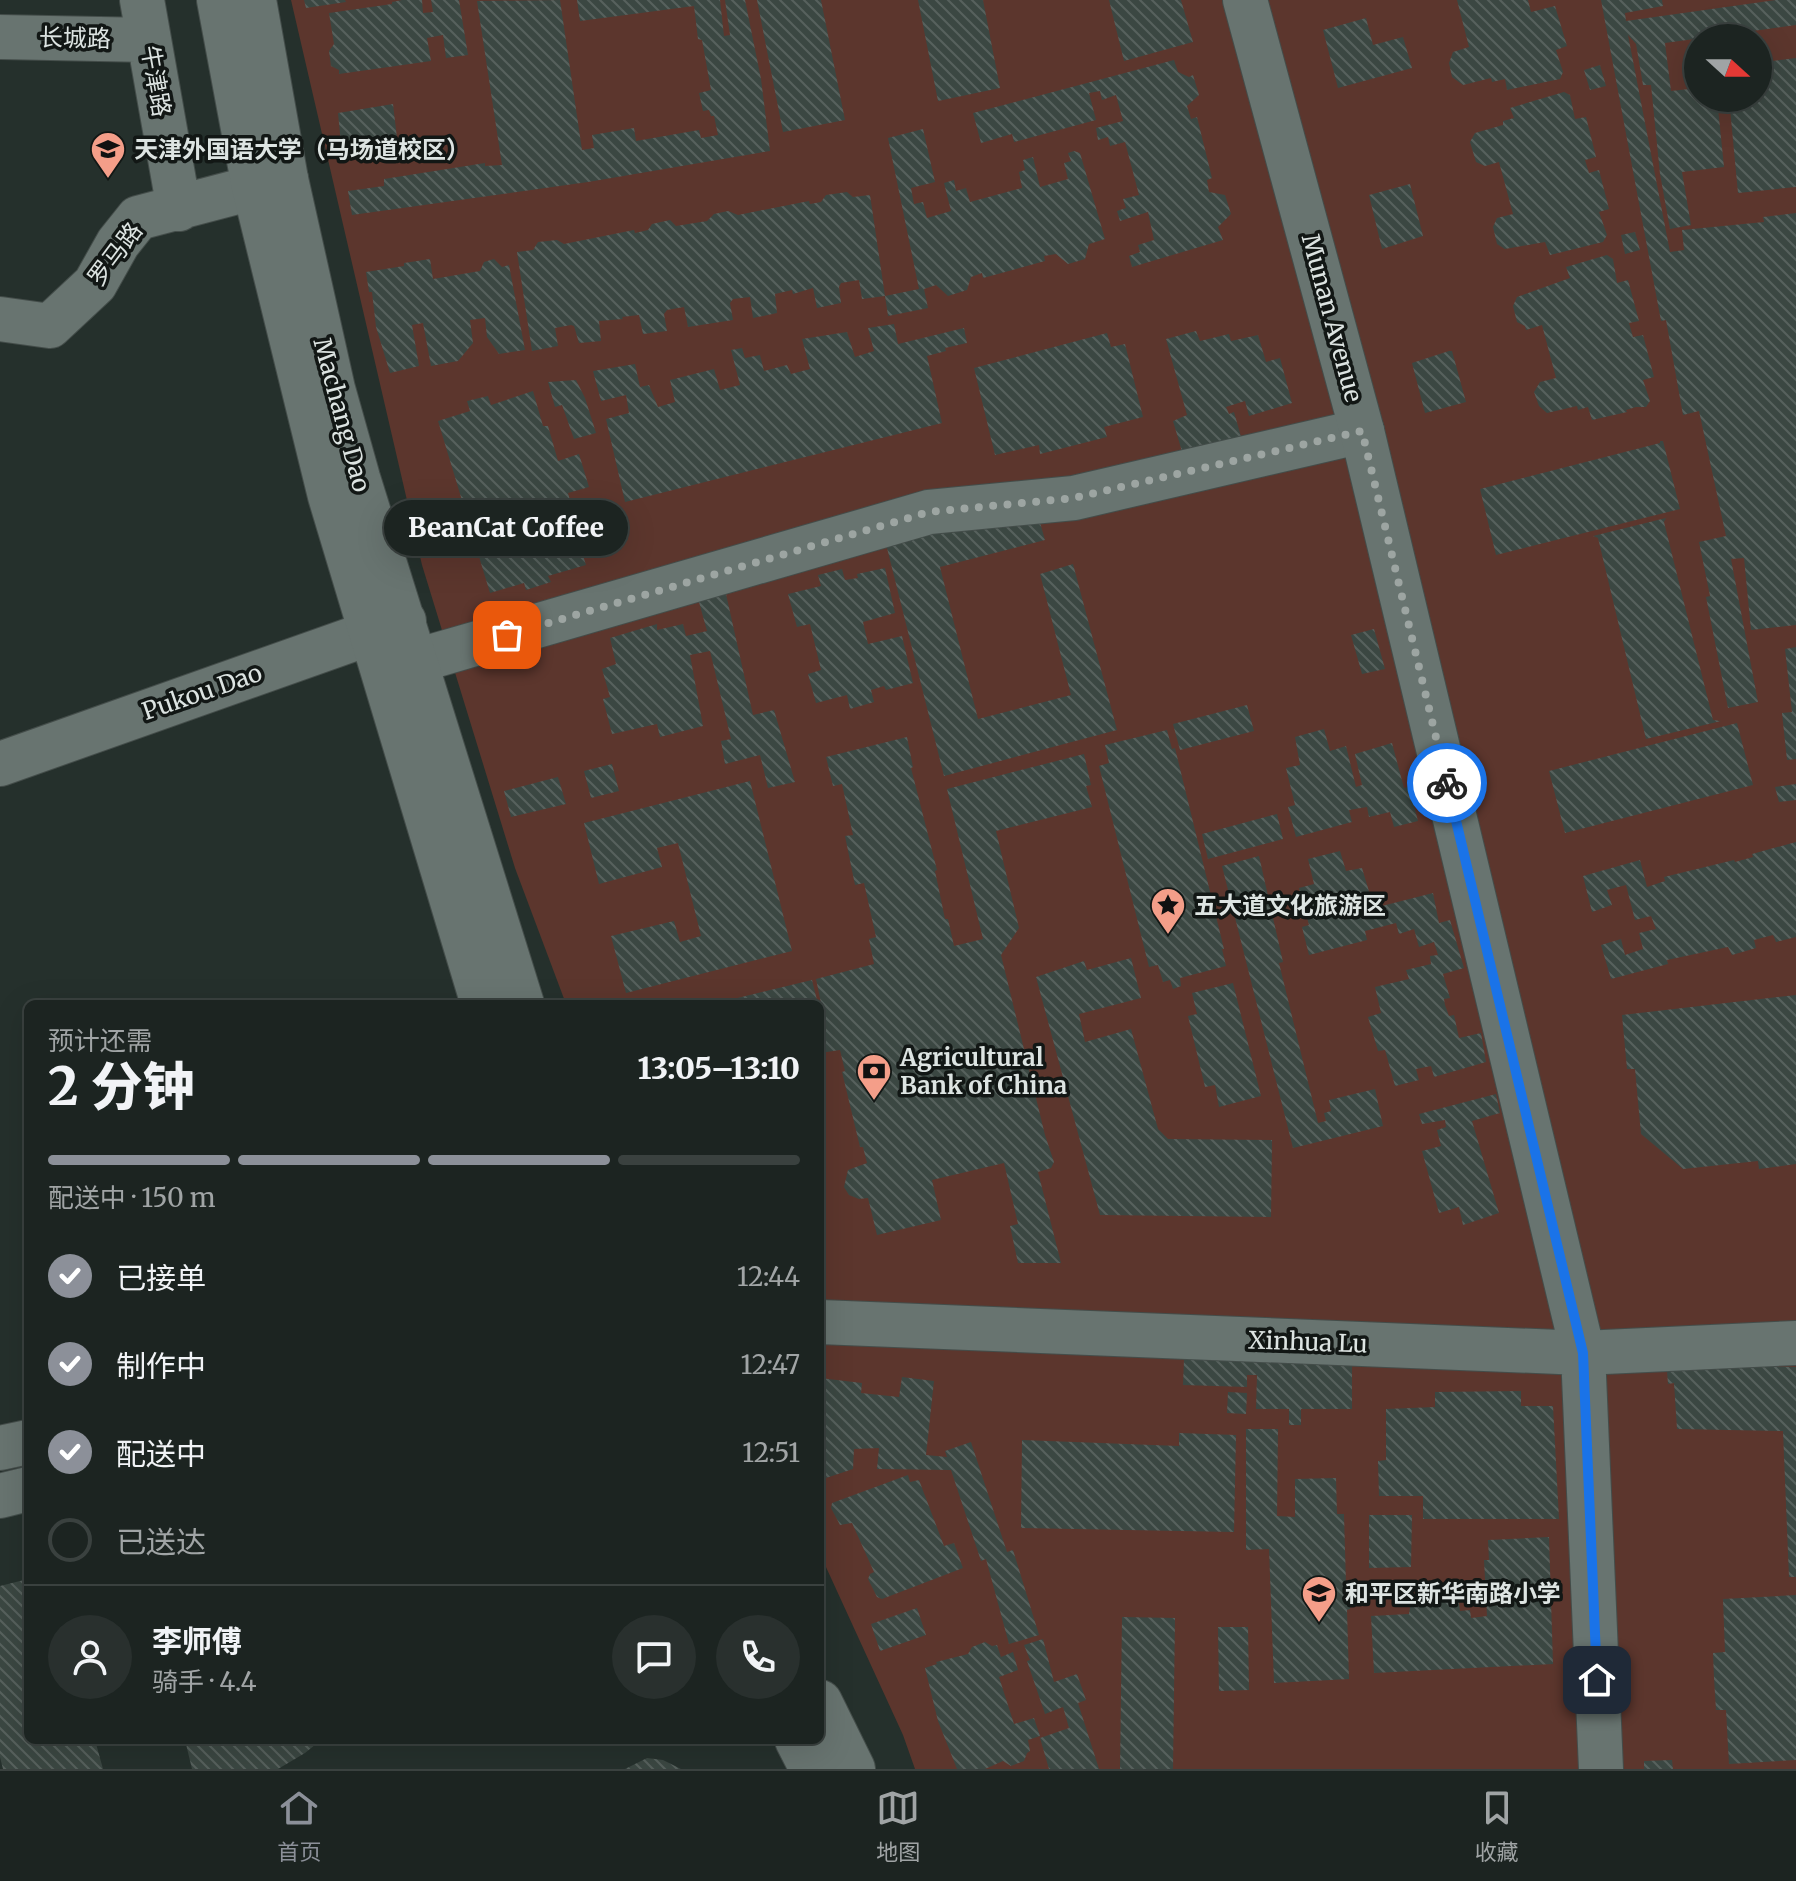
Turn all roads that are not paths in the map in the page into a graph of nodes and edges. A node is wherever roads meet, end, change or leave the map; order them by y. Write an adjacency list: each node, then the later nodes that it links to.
1 (219, 0): 6 (street, Machang Dao)
2 (254, 0): 6 (street, Machang Dao)
3 (1245, 0): 9 (street, Munan Avenue)
4 (146, 20): 5 (street, 长城路); 7 (street, 牛津路)
5 (0, 37)
6 (270, 183): 7 (street, 罗马路); 10 (street, Machang Dao)
7 (179, 209): 8 (street, 罗马路)
8 (0, 319)
9 (1362, 431): 10 (street, Pukou Dao); 16 (street, Munan Avenue)
10 (397, 638): 11 (street, Pukou Dao); 12 (street, Machang Dao); 13 (street, Machang Dao)
11 (0, 764)
12 (482, 1000)
13 (521, 1000)
14 (824, 1322): 16 (street, Xinhua Lu)
15 (1796, 1343): 16 (street, Xinhua Lu)
16 (1583, 1353): 25 (street, Munan Avenue)
17 (24, 1443): 18 (street)
18 (0, 1448)
19 (24, 1490): 20 (street)
20 (0, 1496)
21 (824, 1710): 24 (street)
22 (799, 1744): 23 (street)
23 (812, 1769)
24 (853, 1769)
25 (1601, 1769)

